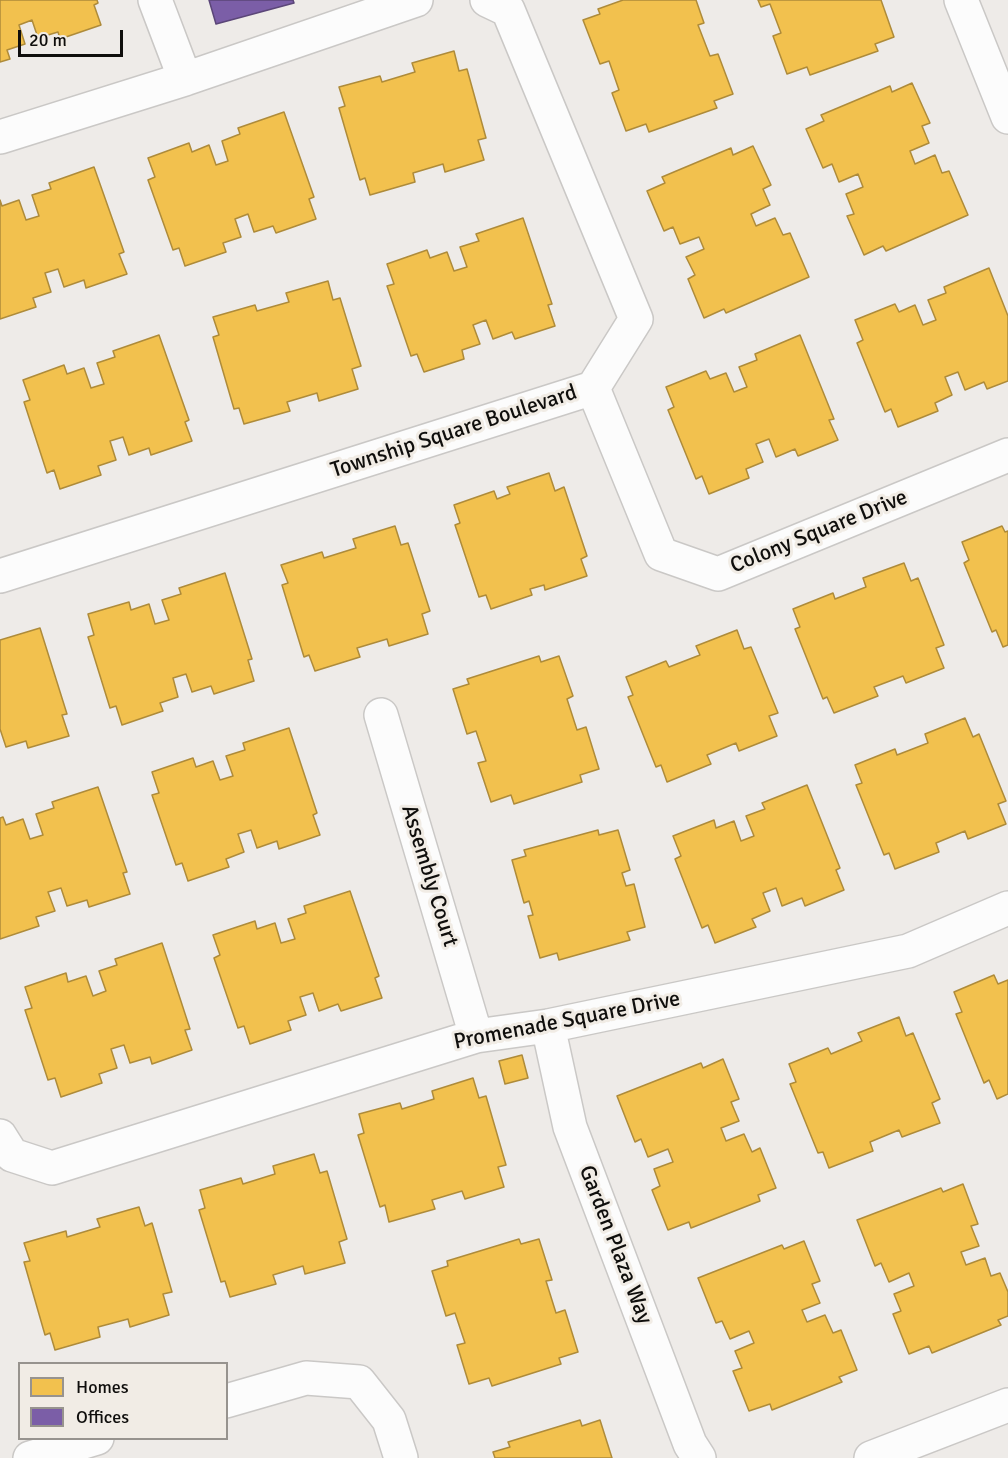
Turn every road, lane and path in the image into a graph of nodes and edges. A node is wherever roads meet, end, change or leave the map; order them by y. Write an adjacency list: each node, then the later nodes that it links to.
1 (155, 0): 5 (street)
2 (416, 0): 5 (street)
3 (487, 0): 8 (street, Township Square Boulevard)
4 (961, 0): 6 (street)
5 (184, 79): 7 (street)
6 (1008, 117)
7 (0, 137)
8 (593, 388): 9 (street, Colony Square Drive); 10 (street, Township Square Boulevard)
9 (1008, 455)
10 (0, 576)
11 (381, 715): 14 (street, Assembly Court)
12 (1008, 908): 13 (street, Promenade Square Drive)
13 (548, 1026): 14 (street, Promenade Square Drive); 21 (street, Garden Plaza Way)
14 (476, 1036): 15 (street, Promenade Square Drive)
15 (0, 1136)
16 (228, 1400): 20 (street)
17 (1008, 1404): 22 (street)
18 (90, 1440): 19 (street)
19 (30, 1458)
20 (401, 1458)
21 (699, 1458)
22 (871, 1458)

